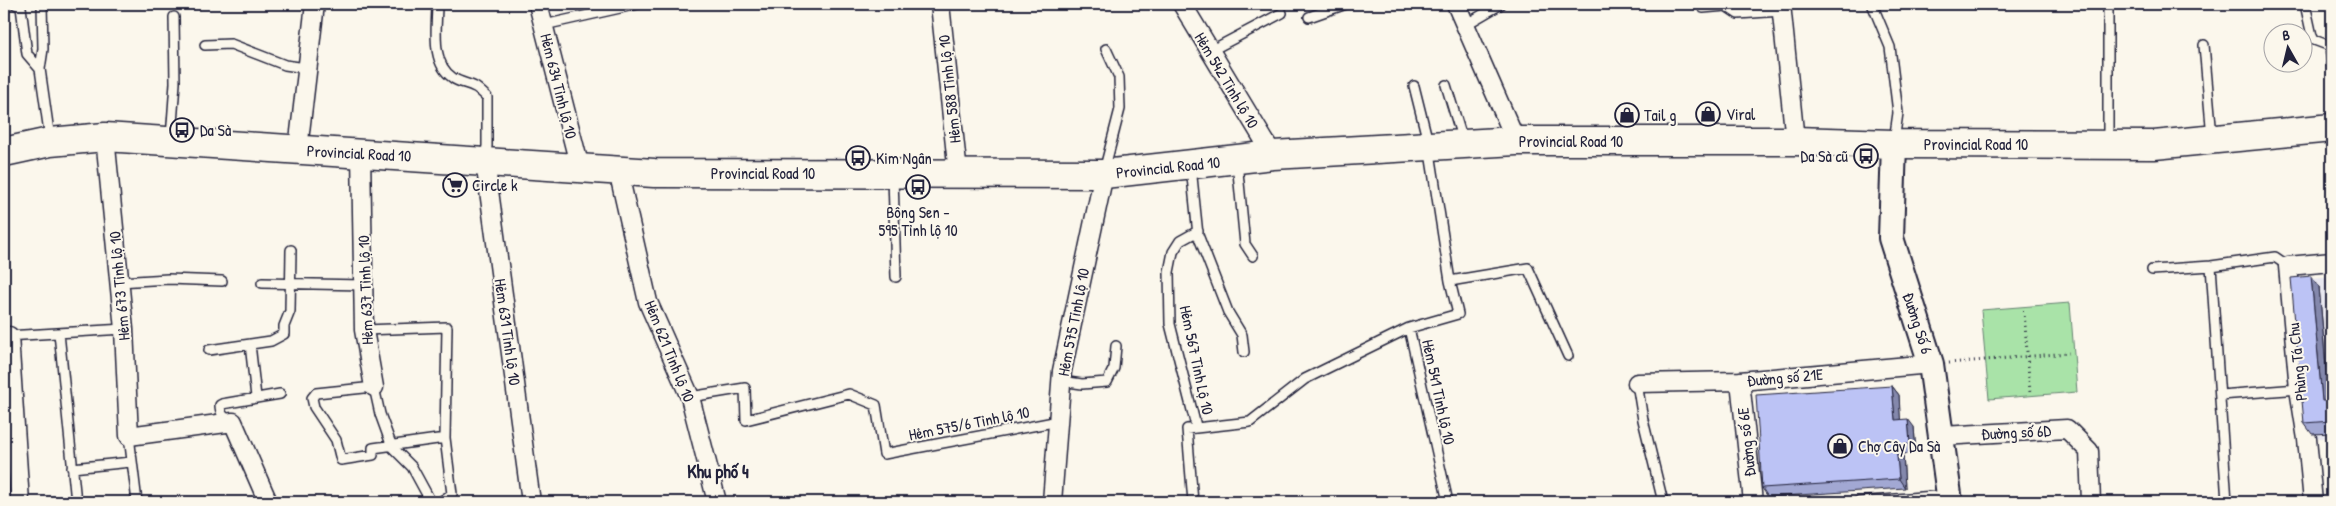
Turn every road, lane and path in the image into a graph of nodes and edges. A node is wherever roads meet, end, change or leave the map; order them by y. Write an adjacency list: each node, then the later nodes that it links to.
1 (15, 4): 28 (lane)
2 (42, 4): 28 (lane)
3 (315, 4): 27 (street)
4 (437, 4): 47 (lane)
5 (538, 4): 20 (street, Hẻm 634 Tỉnh lộ 10)
6 (638, 4): 20 (lane)
7 (940, 4): 52 (street, Hẻm 588 Tỉnh lộ 10)
8 (1182, 4): 25 (street, Hẻm 542 Tỉnh lộ 10)
9 (1346, 4): 19 (lane)
10 (1456, 4): 21 (street)
11 (1501, 4): 21 (lane)
12 (1700, 4): 16 (lane)
13 (1872, 4): 39 (lane)
14 (2108, 4): 40 (lane)
15 (2304, 4): 26 (lane)
16 (1782, 7): 36 (street)
17 (1282, 13): 25 (lane)
18 (174, 17): 33 (lane)
19 (1309, 17)
20 (544, 25): 49 (street, Hẻm 634 Tỉnh lộ 10)
21 (1466, 26): 35 (street)
22 (204, 45): 27 (lane)
23 (2204, 45): 34 (lane)
24 (1106, 49): 53 (lane)
25 (1210, 51): 45 (street, Hẻm 542 Tỉnh lộ 10)
26 (2332, 65)
27 (306, 68): 42 (street)
28 (40, 69): 37 (lane)
29 (1446, 85): 38 (lane)
30 (1414, 86): 41 (lane, Hẻm 541 Tỉnh lộ 10)
31 (2332, 128): 34 (main road, Provincial Road 10)
32 (105, 137): 33 (main road, Provincial Road 10); 37 (main road, Provincial Road 10); 64 (street, Hẻm 673 Tỉnh lộ 10)
33 (171, 140): 42 (main road, Provincial Road 10)
34 (2212, 140): 40 (main road, Provincial Road 10)
35 (1516, 141): 36 (main road, Provincial Road 10); 38 (main road, Provincial Road 10)
36 (1795, 141): 39 (main road, Provincial Road 10)
37 (50, 142): 43 (main road, Provincial Road 10)
38 (1463, 143): 41 (main road, Provincial Road 10)
39 (1894, 144): 40 (main road, Provincial Road 10); 81 (street, Đường Số 6)
40 (2108, 144)
41 (1429, 146): 45 (main road, Provincial Road 10); 63 (lane, Hẻm 541 Tỉnh lộ 10)
42 (298, 149): 44 (main road, Provincial Road 10)
43 (4, 152)
44 (361, 152): 47 (main road, Provincial Road 10); 67 (street, Hẻm 637 Tỉnh lộ 10)
45 (1272, 155): 46 (main road, Provincial Road 10)
46 (1237, 159): 48 (main road, Provincial Road 10); 56 (lane)
47 (484, 161): 49 (main road, Provincial Road 10); 108 (street, Hẻm 631 Tỉnh lộ 10)
48 (1191, 164): 53 (main road, Provincial Road 10); 54 (lane)
49 (580, 168): 50 (main road, Provincial Road 10)
50 (618, 170): 51 (main road, Provincial Road 10); 90 (street, Hẻm 621 Tỉnh lộ 10)
51 (892, 174): 52 (main road, Provincial Road 10); 61 (lane)
52 (958, 174): 53 (main road, Provincial Road 10)
53 (1104, 174): 82 (street, Hẻm 575 Tỉnh lộ 10)
54 (1198, 231): 77 (lane); 94 (lane, Hẻm 567 Tỉnh Lộ 10)
55 (291, 250): 66 (lane)
56 (1252, 256)
57 (2332, 262): 59 (street)
58 (2211, 266): 59 (lane); 60 (lane); 89 (lane)
59 (2288, 266): 86 (street, Phùng Tá Chu)
60 (2152, 270)
61 (896, 277)
62 (222, 281): 64 (lane)
63 (1450, 281): 69 (lane, Hẻm 541 Tỉnh lộ 10); 79 (lane)
64 (119, 282): 70 (street, Hẻm 673 Tỉnh lộ 10)
65 (262, 283): 66 (lane)
66 (290, 284): 67 (lane); 74 (lane)
67 (364, 285): 71 (street, Hẻm 637 Tỉnh lộ 10)
68 (2024, 311): 80 (path)
69 (1409, 328): 94 (lane); 112 (lane, Hẻm 541 Tỉnh lộ 10)
70 (124, 329): 72 (lane); 95 (street, Hẻm 673 Tỉnh lộ 10)
71 (364, 330): 85 (street, Hẻm 637 Tỉnh lộ 10); 97 (lane)
72 (59, 333): 73 (lane); 100 (lane)
73 (6, 336): 102 (street)
74 (250, 344): 76 (lane); 91 (lane)
75 (1116, 346): 82 (lane)
76 (209, 350)
77 (1244, 352)
78 (2069, 353): 80 (path)
79 (1568, 356)
80 (2027, 356): 81 (path); 87 (path)
81 (1931, 364): 83 (street, Đường số 21E); 96 (street, Đường Số 6)
82 (1061, 381): 93 (street, Hẻm 575 Tỉnh lộ 10)
83 (1740, 381): 84 (street, Đường số 21E); 114 (street, Đường số 6E)
84 (1638, 383): 113 (lane)
85 (374, 387): 98 (lane, Hẻm 637 Tỉnh lộ 10); 98 (lane)
86 (2299, 389): 89 (lane); 118 (street, Phùng Tá Chu)
87 (2030, 392)
88 (280, 394): 91 (lane)
89 (2220, 395): 117 (lane)
90 (690, 396): 93 (lane, Hẻm 575/6 Tỉnh lộ 10); 109 (street, Hẻm 621 Tỉnh lộ 10)
91 (256, 397): 92 (lane)
92 (233, 422): 95 (street); 105 (street)
93 (1059, 422): 110 (street, Hẻm 575 Tỉnh lộ 10)
94 (1196, 426): 111 (lane, Hẻm 567 Tỉnh Lộ 10)
95 (129, 436): 99 (lane)
96 (1942, 436): 101 (street, Đường Số 6); 116 (street, Đường số 6D)
97 (445, 438): 98 (lane); 107 (lane)
98 (392, 447): 106 (lane, Hẻm 637 Tỉnh lộ 10)
99 (131, 462): 100 (lane); 104 (lane)
100 (72, 468): 103 (lane)
101 (1950, 499): 115 (lane)
102 (20, 502)
103 (76, 502)
104 (137, 502)
105 (268, 502)
106 (431, 502)
107 (440, 502)
108 (531, 502)
109 (717, 502)
110 (1052, 502)
111 (1193, 502)
112 (1448, 502)
113 (1663, 502)
114 (1753, 502)
115 (1858, 502)
116 (2091, 502)
117 (2227, 502)
118 (2313, 502)

